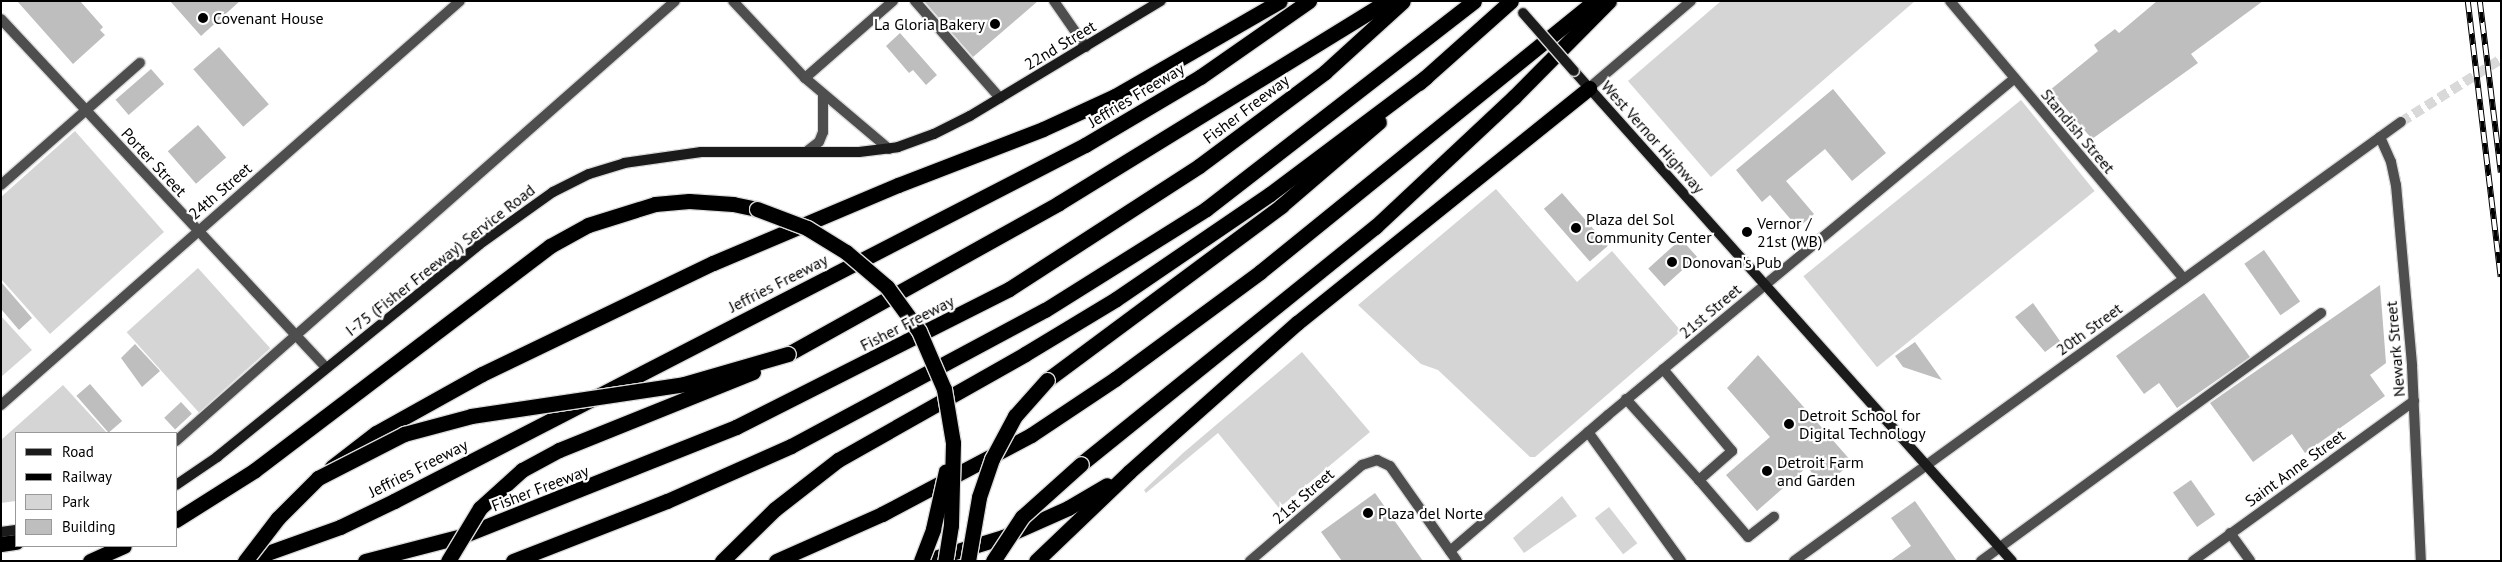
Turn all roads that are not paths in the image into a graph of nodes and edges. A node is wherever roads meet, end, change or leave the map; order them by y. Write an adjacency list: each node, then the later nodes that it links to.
1 (460, 1): 33 (street, 24th Street)
2 (675, 1): 37 (street)
3 (733, 1): 22 (street)
4 (892, 1): 22 (street)
5 (914, 1): 26 (street)
6 (1054, 1): 19 (street)
7 (1161, 1): 19 (street, 22nd Street)
8 (1280, 1): 49 (highway, bridge)
9 (1309, 1): 63 (highway, Jeffries Freeway)
10 (1387, 1): 38 (highway)
11 (1403, 1): 64 (highway, Fisher Freeway)
12 (1474, 1): 66 (highway)
13 (1512, 1): 21 (highway); 24 (street, West Vernor Highway, bridge)
14 (1595, 1): 68 (highway)
15 (1609, 1): 73 (highway, bridge)
16 (1691, 1): 24 (street)
17 (1950, 1): 23 (street, Standish Street)
18 (1, 19): 27 (street, Porter Street)
19 (1086, 47): 26 (street, 22nd Street)
20 (140, 63): 27 (street)
21 (1426, 77): 67 (highway); 72 (highway, bridge)
22 (805, 78): 25 (street)
23 (2015, 78): 34 (street, Standish Street); 35 (street, 21st Street)
24 (1589, 88): 35 (street, West Vernor Highway); 48 (highway)
25 (823, 94): 30 (street); 31 (street)
26 (1000, 98): 30 (street, I-75 (Fisher Freeway) Service Road)
27 (86, 111): 32 (street); 33 (street, Porter Street)
28 (2402, 122): 29 (street, 20th Street)
29 (2380, 137): 34 (street, 20th Street); 42 (street, Newark Street)
30 (889, 148): 31 (street, I-75 (Fisher Freeway) Service Road)
31 (806, 152): 39 (street, I-75 (Fisher Freeway) Service Road)
32 (1, 185)
33 (198, 231): 37 (street, Porter Street); 43 (street, 24th Street)
34 (2184, 279): 47 (street, 20th Street)
35 (1765, 285): 40 (street, 21st Street); 47 (street, West Vernor Highway)
36 (2321, 313): 60 (street)
37 (295, 335): 39 (street, Porter Street); 45 (street)
38 (788, 354): 49 (highway, bridge); 65 (highway, bridge)
39 (326, 368): 51 (street, I-75 (Fisher Freeway) Service Road)
40 (1663, 370): 41 (street, 21st Street); 50 (street)
41 (1626, 399): 44 (street, 21st Street); 50 (street)
42 (2414, 401): 56 (street, Saint Anne Street); 83 (street, Newark Street)
43 (1, 405)
44 (1588, 432): 61 (street, 21st Street); 77 (street)
45 (178, 440)
46 (953, 443): 53 (highway, bridge); 69 (highway, bridge); 71 (highway, bridge)
47 (1927, 465): 60 (street, West Vernor Highway); 78 (street, 20th Street)
48 (1130, 472): 70 (highway); 74 (highway)
49 (318, 478): 63 (highway, bridge)
50 (1699, 480): 52 (street)
51 (178, 484)
52 (1774, 517)
53 (178, 519)
54 (15, 530): 55 (street)
55 (1, 532)
56 (2230, 533): 81 (street, Saint Anne Street); 82 (street)
57 (15, 542): 58 (highway)
58 (1, 544)
59 (122, 547): 62 (highway)
60 (2000, 548): 79 (street); 80 (street, West Vernor Highway)
61 (1450, 551): 75 (street, 21st Street); 76 (street)
62 (90, 561)
63 (245, 561)
64 (365, 561)
65 (448, 561)
66 (513, 561)
67 (722, 561)
68 (776, 561)
69 (921, 561)
70 (925, 561)
71 (946, 561)
72 (968, 561)
73 (993, 561)
74 (1036, 561)
75 (1250, 561)
76 (1457, 561)
77 (1680, 561)
78 (1794, 561)
79 (1982, 561)
80 (2012, 561)
81 (2193, 561)
82 (2250, 561)
83 (2421, 561)

